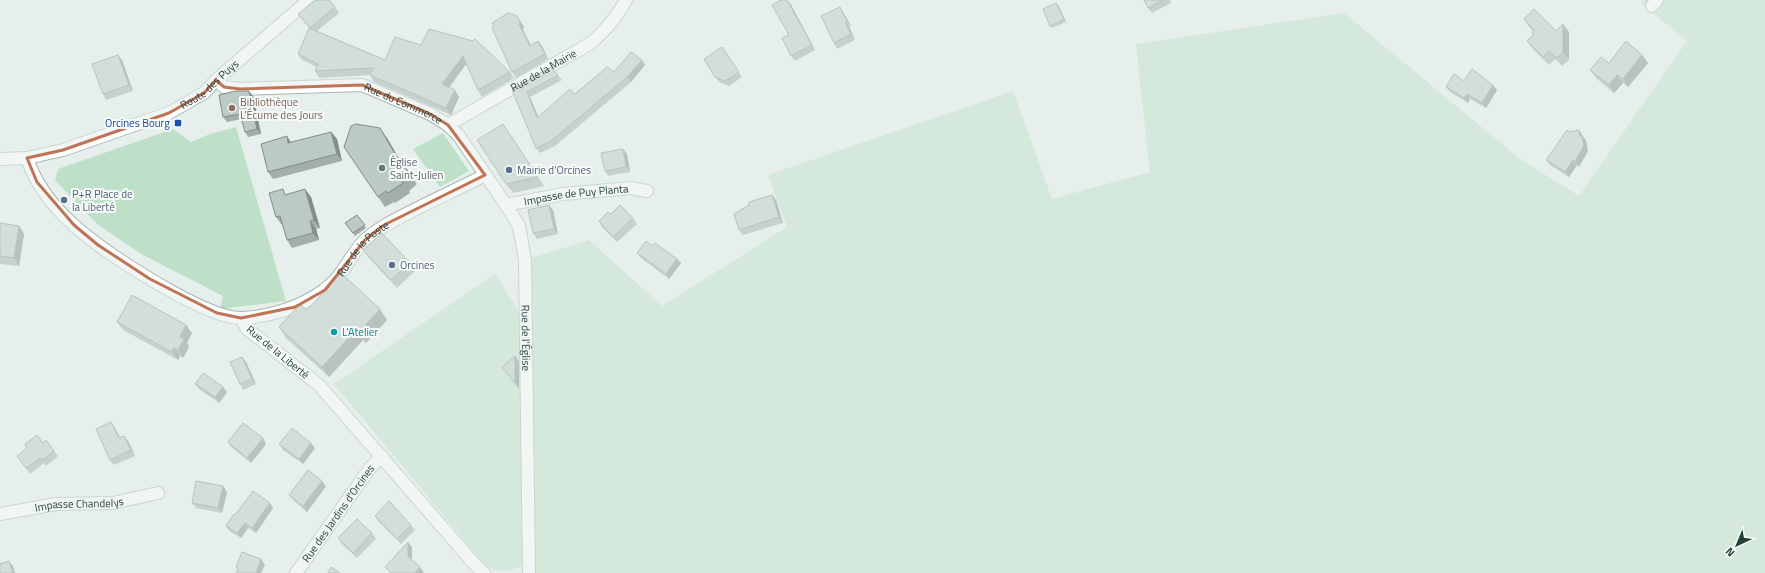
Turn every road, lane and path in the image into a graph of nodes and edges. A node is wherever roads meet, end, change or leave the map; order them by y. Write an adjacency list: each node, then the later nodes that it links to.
1 (309, 0): 3 (street, Route des Puys)
2 (626, 0): 4 (street, Rue de la Mairie)
3 (216, 80): 4 (street, Rue du Commerce); 5 (street, Route des Puys)
4 (448, 125): 7 (street, Rue de l'Église)
5 (27, 158): 6 (street, Route des Puys); 10 (street, Rue de la Liberté)
6 (0, 159)
7 (485, 175): 9 (street, Rue de l'Église); 10 (street, Rue de la Poste)
8 (647, 191): 9 (street, Impasse de Puy Planta)
9 (506, 205): 16 (street, Rue de l'Église)
10 (241, 318): 11 (street, Rue de la Liberté)
11 (382, 456): 14 (street, Rue des Jardins d'Orcines); 15 (street, Rue de la Liberté)
12 (158, 493): 13 (street, Impasse Chandelys)
13 (0, 514)
14 (296, 573)
15 (484, 573)
16 (529, 573)

